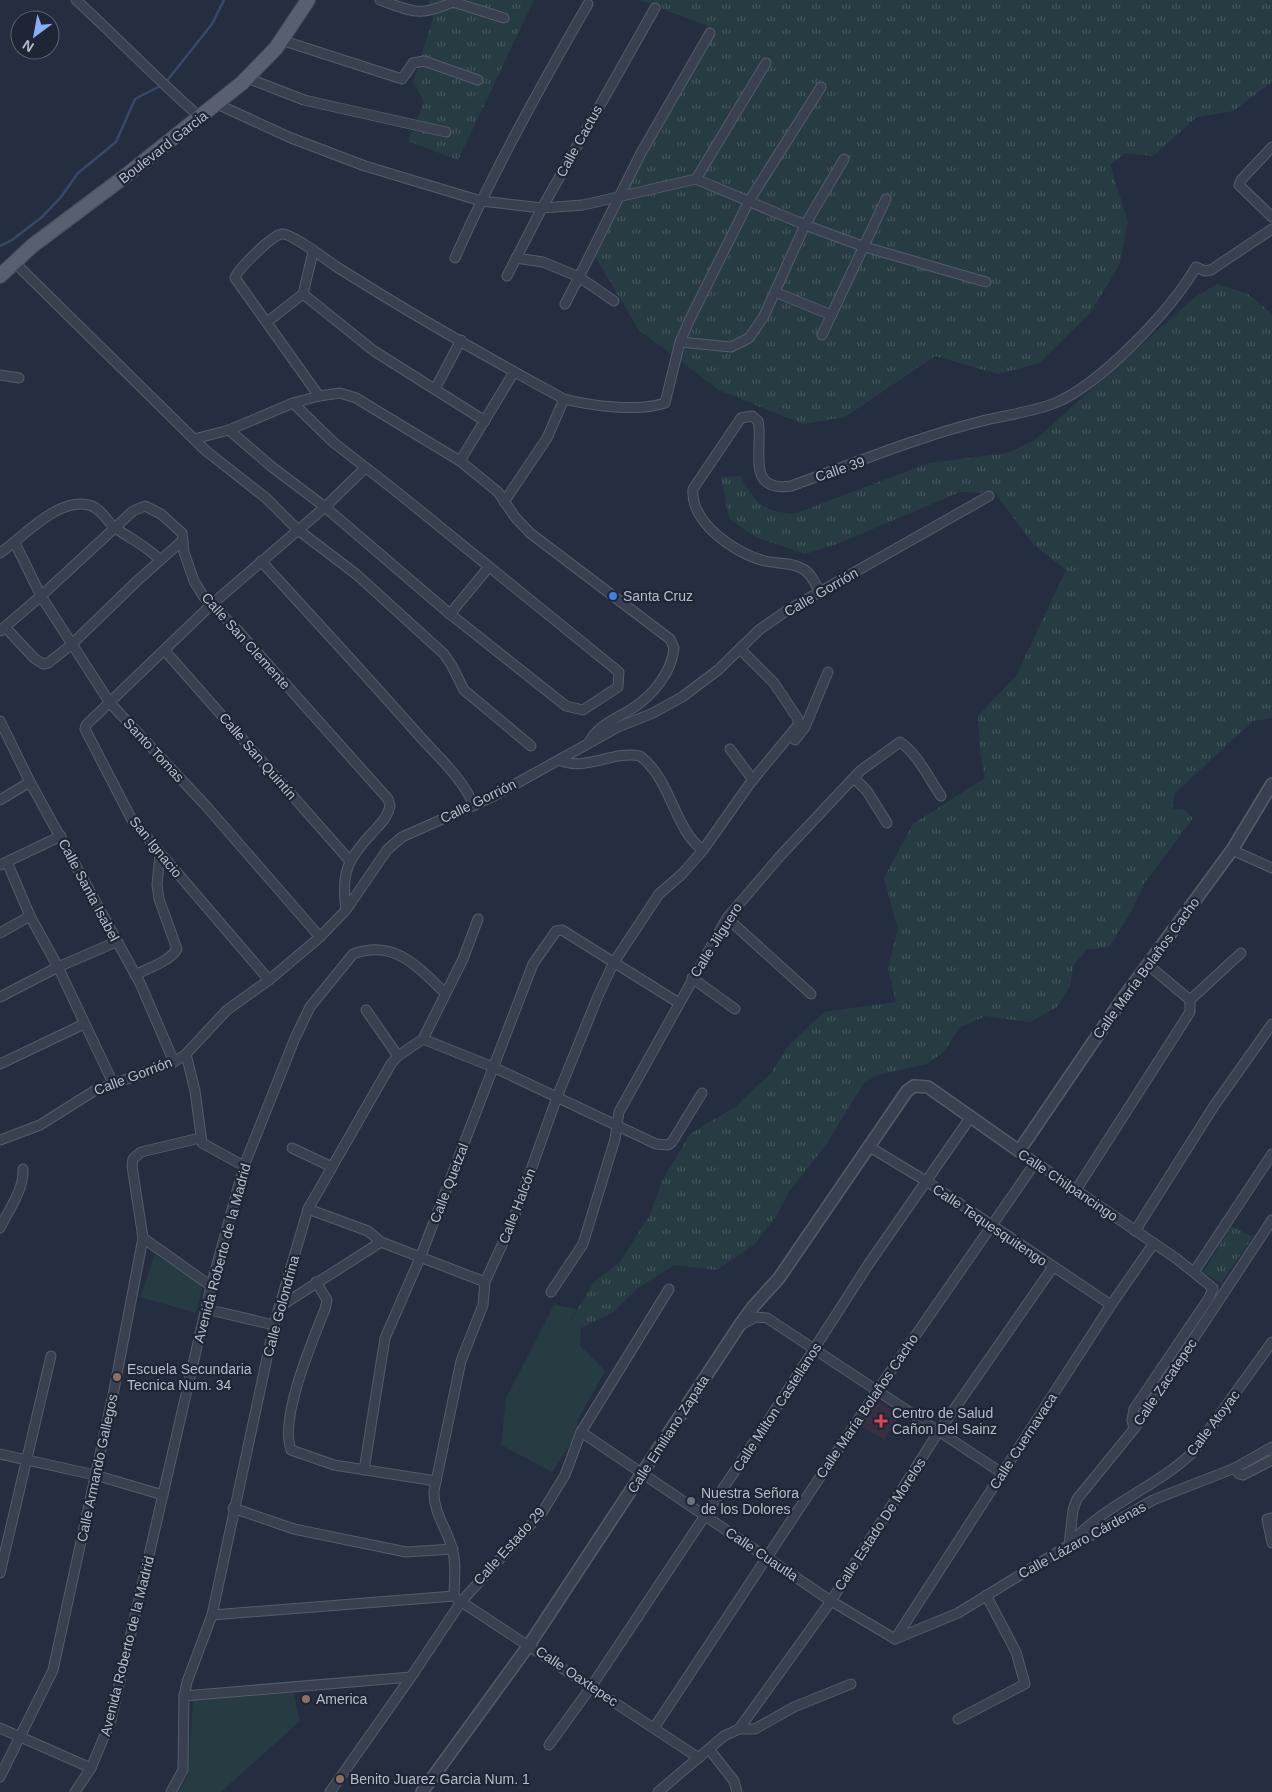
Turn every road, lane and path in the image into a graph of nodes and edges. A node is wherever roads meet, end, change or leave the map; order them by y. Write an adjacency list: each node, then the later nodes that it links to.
1 (76, 0): 14 (street)
2 (308, 0): 8 (main road, Boulevard Garcia)
3 (380, 0): 6 (street)
4 (588, 4): 21 (street)
5 (655, 8): 23 (street, Calle Cactus)
6 (504, 18)
7 (710, 33): 19 (street)
8 (281, 40): 10 (main road, Boulevard Garcia); 11 (street)
9 (766, 63): 18 (street)
10 (247, 78): 13 (main road, Boulevard Garcia); 15 (street)
11 (478, 80)
12 (821, 87): 22 (street)
13 (217, 104): 14 (main road, Boulevard Garcia); 21 (street)
14 (200, 117): 31 (main road, Boulevard Garcia)
15 (446, 132)
16 (1272, 147): 24 (street)
17 (844, 159): 25 (street)
18 (696, 179): 19 (street); 22 (street)
19 (620, 196): 23 (street); 34 (street)
20 (886, 199): 27 (street)
21 (480, 201): 23 (street); 29 (street)
22 (749, 201): 25 (street); 44 (street)
23 (542, 208): 30 (street, Calle Cactus)
24 (1272, 217)
25 (805, 225): 27 (street); 36 (street)
26 (1272, 229): 68 (street, Calle 39)
27 (865, 247): 35 (street); 40 (street)
28 (313, 252): 37 (street); 41 (street); 43 (street)
29 (455, 258)
30 (516, 258): 33 (street, Calle Cactus); 34 (street)
31 (14, 263): 32 (main road, Boulevard Garcia); 54 (street)
32 (0, 276)
33 (507, 276)
34 (579, 277): 38 (street); 39 (street)
35 (986, 282)
36 (774, 292): 40 (street); 44 (street)
37 (303, 294): 41 (street); 48 (street)
38 (614, 302)
39 (566, 304)
40 (831, 315): 42 (street)
41 (267, 322): 49 (street)
42 (822, 335)
43 (461, 340): 45 (street); 48 (street)
44 (680, 342): 50 (street)
45 (514, 372): 50 (street); 52 (street)
46 (0, 376): 47 (street)
47 (19, 378)
48 (435, 389): 52 (street)
49 (319, 396): 51 (street); 55 (street)
50 (564, 399): 58 (street)
51 (293, 403): 53 (street); 56 (street)
52 (485, 421): 55 (street)
53 (229, 430): 54 (street); 59 (street)
54 (194, 439): 61 (street)
55 (460, 462): 58 (street)
56 (365, 468): 59 (street, San Ignacio); 67 (street)
57 (989, 496): 68 (street, Calle Gorrión)
58 (504, 502): 79 (street)
59 (325, 507): 61 (street, San Ignacio); 71 (street)
60 (114, 527): 62 (street, Calle San Clemente); 63 (street); 65 (street); 69 (street, Calle San Clemente)
61 (298, 530): 66 (street, San Ignacio); 81 (street)
62 (183, 540): 65 (street); 70 (street, Calle San Clemente)
63 (15, 543): 64 (street); 69 (street, Santo Tomas)
64 (0, 553)
65 (160, 560): 73 (street)
66 (261, 562): 70 (street, San Ignacio); 90 (street)
67 (488, 568): 71 (street); 71 (street)
68 (819, 591): 74 (street, Calle Gorrión)
69 (42, 596): 72 (street, Calle San Clemente); 73 (street, Santo Tomas)
70 (211, 605): 75 (street, San Ignacio); 96 (street, Calle San Clemente)
71 (450, 614)
72 (3, 629): 73 (street)
73 (71, 645): 77 (street, Santo Tomas)
74 (740, 649): 79 (street, Calle Gorrión); 80 (street, Calle Halcón)
75 (165, 651): 77 (street, San Ignacio); 96 (street, Calle San Quintín)
76 (828, 672): 80 (street)
77 (110, 703): 95 (street, San Ignacio); 104 (street, Santo Tomas)
78 (0, 721): 86 (street, Calle Santa Isabel)
79 (589, 743): 83 (street, Calle Gorrión)
80 (783, 745): 85 (street, Calle Halcón)
81 (532, 746)
82 (730, 750): 85 (street)
83 (559, 760): 90 (street, Calle Gorrión); 93 (street)
84 (854, 778): 88 (street, Calle Jilguero); 91 (street); 101 (street, Calle Jilguero)
85 (753, 780): 93 (street, Calle Halcón)
86 (30, 782): 89 (street); 92 (street, Calle Santa Isabel)
87 (1272, 784): 94 (street, Calle María Bolaños Cacho)
88 (941, 796)
89 (0, 800)
90 (474, 806): 99 (street, Calle Gorrión)
91 (887, 823)
92 (61, 836): 97 (street); 105 (street, Calle Santa Isabel)
93 (703, 850): 107 (street, Calle Halcón)
94 (1232, 850): 98 (street); 108 (street, Calle María Bolaños Cacho)
95 (160, 854): 110 (street); 112 (street, San Ignacio)
96 (350, 861): 99 (street, Calle San Clemente)
97 (3, 864): 100 (street)
98 (1272, 868)
99 (346, 910): 104 (street, Calle Gorrión)
100 (30, 916): 103 (street); 109 (street)
101 (727, 918): 111 (street, Calle Jilguero); 114 (street)
102 (478, 919): 113 (street)
103 (0, 934)
104 (320, 936): 112 (street, Calle Gorrión)
105 (116, 942): 109 (street); 110 (street, Calle Santa Isabel)
106 (1242, 953): 116 (street)
107 (614, 962): 117 (street); 127 (street, Calle Quetzal); 131 (street, Calle Halcón)
108 (1147, 964): 116 (street); 138 (street, Calle María Bolaños Cacho)
109 (58, 967): 115 (street); 120 (street)
110 (135, 975): 125 (street, Calle Santa Isabel)
111 (692, 978): 117 (street, Calle Jilguero); 118 (street)
112 (269, 980): 123 (street, Calle Gorrión)
113 (444, 992): 122 (street); 141 (street, Avenida Roberto de la Madrid)
114 (811, 994)
115 (0, 997)
116 (1190, 1000): 145 (street)
117 (679, 1003): 133 (street, Calle Jilguero)
118 (735, 1009)
119 (366, 1010): 124 (street)
120 (84, 1024): 126 (street); 128 (street)
121 (1272, 1024): 150 (street)
122 (423, 1039): 124 (street, Calle Golondrina); 127 (street)
123 (186, 1054): 125 (street, Calle Gorrión); 134 (street)
124 (398, 1056): 142 (street, Calle Golondrina)
125 (174, 1062): 128 (street, Calle Gorrión)
126 (0, 1064)
127 (493, 1067): 131 (street); 154 (street, Calle Quetzal)
128 (114, 1083): 135 (street, Calle Gorrión)
129 (921, 1086): 132 (street, Calle Chilpancingo); 136 (street, Calle Emiliano Zapata)
130 (702, 1093): 133 (street)
131 (556, 1097): 133 (street); 158 (street, Calle Halcón)
132 (970, 1118): 138 (street, Calle Chilpancingo); 144 (street, Calle Milton Castellanos)
133 (616, 1125): 161 (street, Calle Jilguero)
134 (200, 1138): 141 (street); 151 (street, Calle Armando Gallegos)
135 (0, 1140)
136 (868, 1146): 144 (street, Calle Tequesquitengo); 166 (street, Calle Emiliano Zapata)
137 (292, 1148): 142 (street)
138 (1018, 1152): 140 (street, Calle Chilpancingo)
139 (1272, 1154): 156 (street)
140 (1035, 1163): 145 (street, Calle Chilpancingo); 148 (street, Calle María Bolaños Cacho)
141 (244, 1166): 159 (street, Avenida Roberto de la Madrid)
142 (332, 1167): 146 (street, Calle Golondrina)
143 (22, 1168): 149 (street)
144 (926, 1181): 148 (street, Calle Tequesquitengo); 168 (street, Calle Milton Castellanos)
145 (1076, 1190): 150 (street, Calle Chilpancingo)
146 (308, 1209): 152 (street); 163 (street, Calle Golondrina)
147 (1272, 1220): 171 (street, Calle Zacatepec)
148 (991, 1226): 155 (street, Calle Tequesquitengo); 170 (street, Calle María Bolaños Cacho)
149 (0, 1228)
150 (1136, 1231): 153 (street, Calle Chilpancingo)
151 (143, 1238): 159 (street); 182 (street, Calle Armando Gallegos)
152 (381, 1242): 154 (street); 157 (street)
153 (1154, 1244): 156 (street, Calle Chilpancingo); 162 (street, Calle Cuernavaca)
154 (420, 1258): 158 (street); 179 (street, Calle Quetzal)
155 (1054, 1267): 162 (street, Calle Tequesquitengo); 172 (street, Calle Estado De Morelos)
156 (1194, 1272): 171 (street, Calle Chilpancingo)
157 (316, 1282): 163 (street); 179 (street)
158 (485, 1282): 183 (street, Calle Halcón)
159 (211, 1286): 164 (street, Avenida Roberto de la Madrid)
160 (669, 1290): 173 (street, Calle Estado 29)
161 (551, 1292)
162 (1111, 1305): 180 (street, Calle Cuernavaca)
163 (279, 1308): 165 (street, Calle Golondrina)
164 (206, 1309): 165 (street); 184 (street, Avenida Roberto de la Madrid)
165 (274, 1325): 185 (street, Calle Golondrina)
166 (739, 1326): 168 (street); 181 (street, Calle Emiliano Zapata)
167 (1272, 1342): 189 (street, Calle Atoyac)
168 (816, 1349): 170 (street); 186 (street, Calle Milton Castellanos)
169 (51, 1356): 176 (street)
170 (877, 1391): 172 (street); 191 (street, Calle María Bolaños Cacho)
171 (1134, 1429): 189 (street, Calle Zacatepec)
172 (939, 1431): 180 (street); 195 (street, Calle Estado De Morelos)
173 (581, 1432): 181 (street, Calle Cuautla); 194 (street, Calle Estado 29)
174 (1272, 1447): 178 (street, Calle Lázaro Cárdenas)
175 (0, 1454): 176 (street)
176 (27, 1459): 182 (street); 192 (street)
177 (1272, 1460): 178 (street)
178 (1235, 1468): 189 (street, Calle Lázaro Cárdenas)
179 (364, 1470): 183 (street)
180 (1002, 1473): 197 (street, Calle Cuernavaca)
181 (642, 1474): 186 (street, Calle Cuautla); 198 (street, Calle Emiliano Zapata)
182 (95, 1475): 184 (street); 207 (street, Calle Armando Gallegos)
183 (436, 1481): 190 (street, Calle Halcón)
184 (163, 1495): 211 (street, Avenida Roberto de la Madrid)
185 (234, 1508): 190 (street); 196 (street, Calle Golondrina)
186 (705, 1517): 191 (street, Calle Cuautla); 201 (street, Calle Milton Castellanos)
187 (1270, 1519): 188 (street)
188 (1272, 1543)
189 (1069, 1545): 193 (street, Calle Lázaro Cárdenas)
190 (453, 1549): 194 (street, Calle Halcón)
191 (766, 1556): 195 (street, Calle Cuautla); 205 (street, Calle María Bolaños Cacho)
192 (0, 1573)
193 (986, 1596): 197 (street, Calle Lázaro Cárdenas); 203 (street)
194 (457, 1599): 196 (street); 198 (street, Calle Oaxtepec); 199 (street, Calle Estado 29)
195 (831, 1601): 197 (street, Calle Cuautla); 206 (street, Calle Estado De Morelos)
196 (212, 1615): 202 (street, Calle Golondrina)
197 (895, 1639)
198 (529, 1644): 201 (street, Calle Oaxtepec); 217 (street, Calle Emiliano Zapata)
199 (411, 1677): 202 (street); 216 (street, Calle Estado 29)
200 (851, 1684): 206 (street)
201 (591, 1687): 205 (street, Calle Oaxtepec); 208 (street, Calle Milton Castellanos)
202 (184, 1696): 215 (street, Calle Golondrina)
203 (958, 1719)
204 (0, 1728): 207 (street)
205 (654, 1728): 210 (street, Calle Oaxtepec)
206 (739, 1729): 209 (street)
207 (20, 1737): 211 (street); 212 (street, Calle Armando Gallegos)
208 (549, 1745)
209 (710, 1749): 210 (street); 219 (street)
210 (699, 1758): 213 (street)
211 (90, 1768): 214 (street, Avenida Roberto de la Madrid)
212 (0, 1777)
213 (671, 1788): 218 (street)
214 (75, 1792)
215 (171, 1792)
216 (330, 1792)
217 (422, 1792)
218 (658, 1792)
219 (737, 1792)

